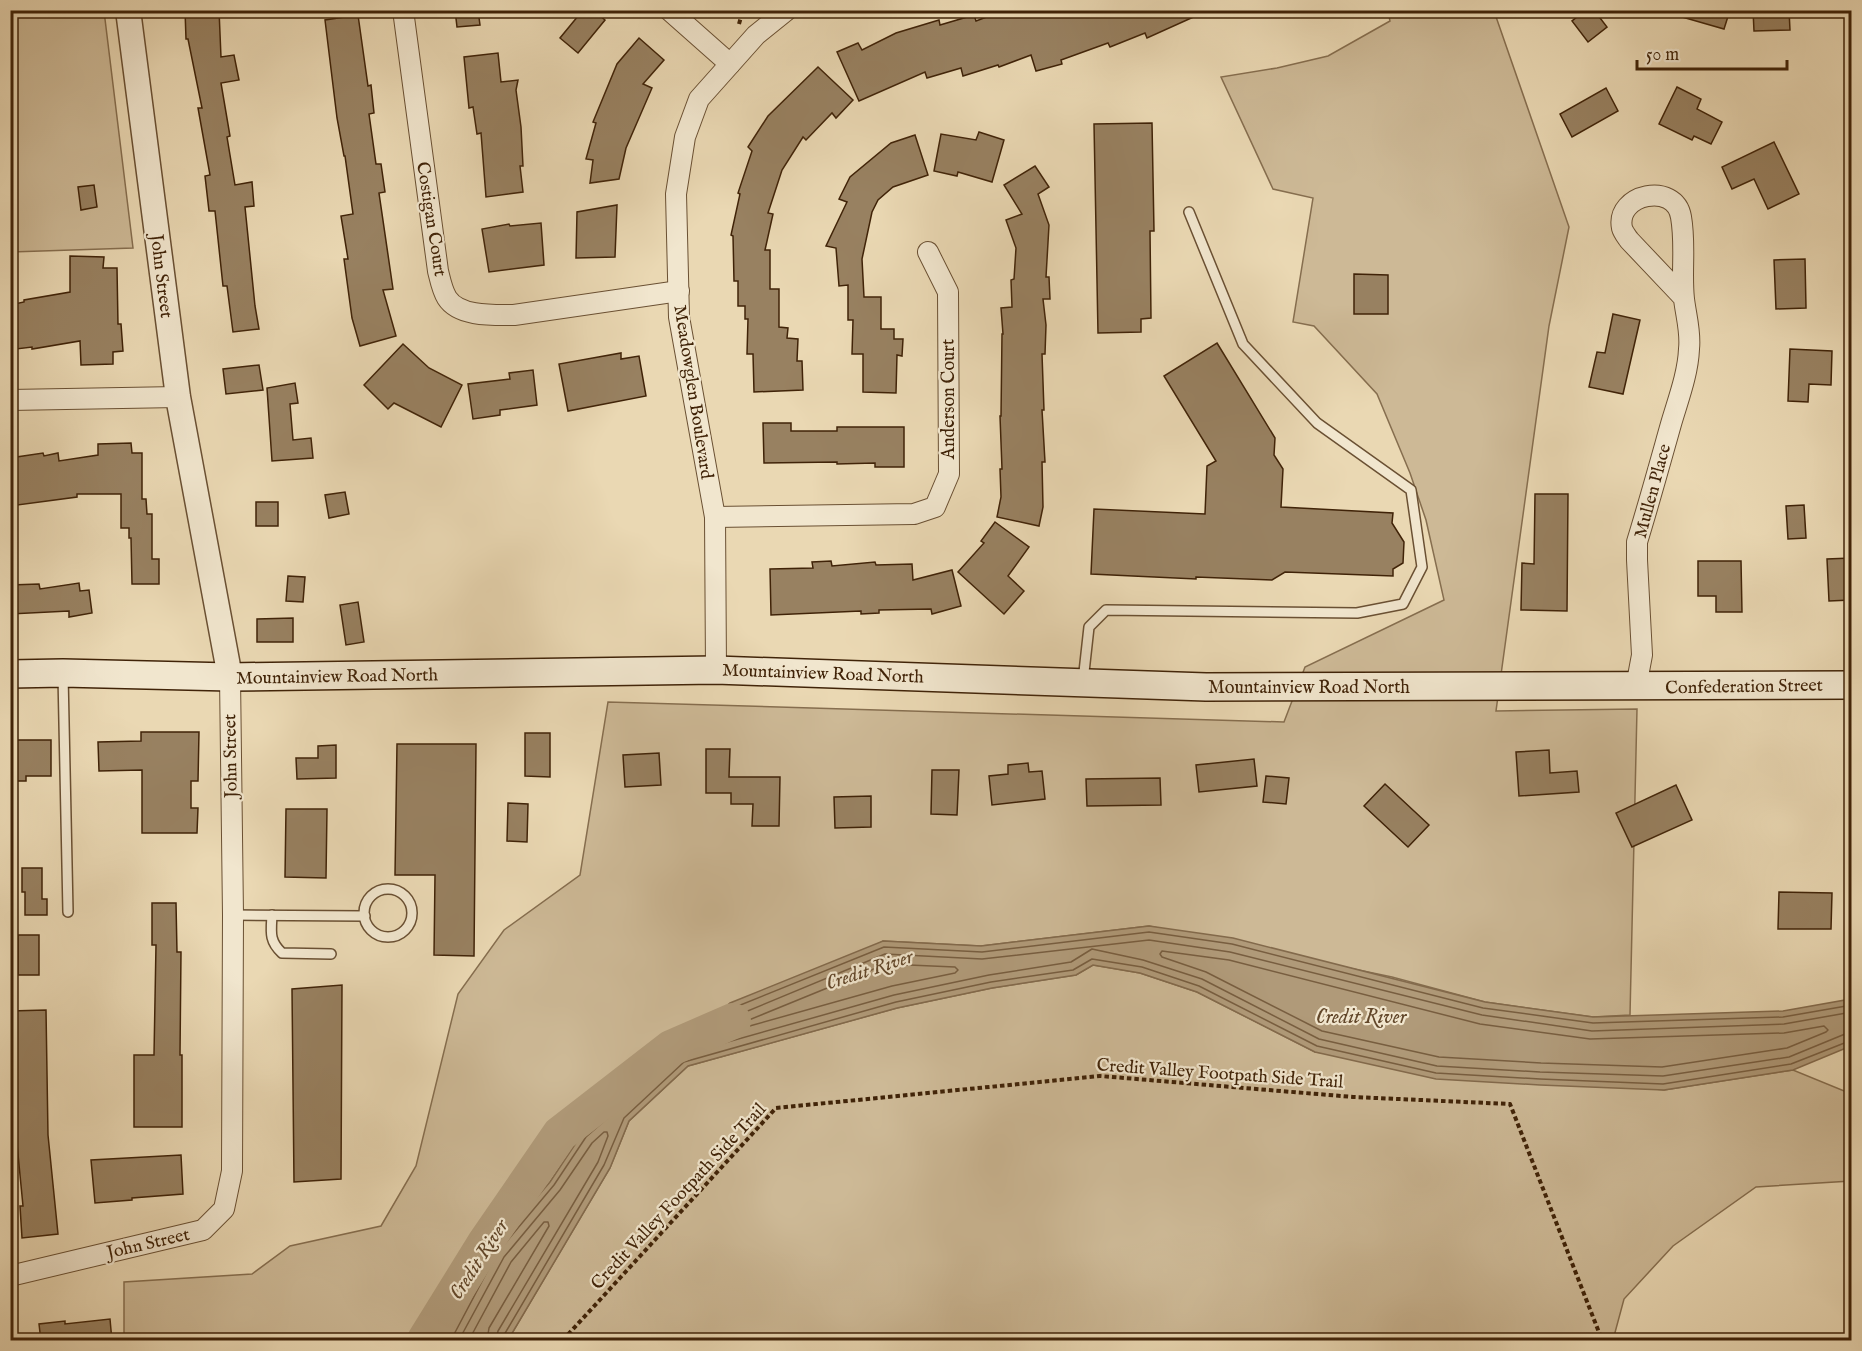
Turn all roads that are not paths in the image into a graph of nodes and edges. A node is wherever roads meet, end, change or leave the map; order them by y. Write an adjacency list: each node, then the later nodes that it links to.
1 (128, 10): 10 (street, John Street)
2 (403, 10): 8 (street, Costigan Court)
3 (669, 10): 5 (street)
4 (787, 10): 5 (street, Meadowglen Boulevard)
5 (730, 64): 8 (street, Meadowglen Boulevard)
6 (1190, 212): 17 (lane)
7 (928, 252): 12 (street, Anderson Court)
8 (679, 291): 12 (street, Meadowglen Boulevard)
9 (1684, 298): 9 (street, Mullen Place); 19 (street, Mullen Place)
10 (178, 397): 11 (street); 16 (street, John Street)
11 (10, 400)
12 (716, 517): 13 (street, Meadowglen Boulevard)
13 (716, 670): 16 (main road, Mountainview Road North); 17 (main road, Mountainview Road North)
14 (63, 673): 15 (main road, Mountainview Road North); 16 (main road, Mountainview Road North); 20 (lane)
15 (10, 674)
16 (230, 677): 21 (street, John Street)
17 (1083, 683): 19 (main road, Mountainview Road North)
18 (1851, 685): 19 (main road, Confederation Street)
19 (1636, 687)
20 (68, 912)
21 (232, 915): 22 (lane); 25 (street, John Street)
22 (272, 915): 23 (lane); 24 (lane)
23 (365, 916): 23 (lane)
24 (331, 954)
25 (10, 1276)

